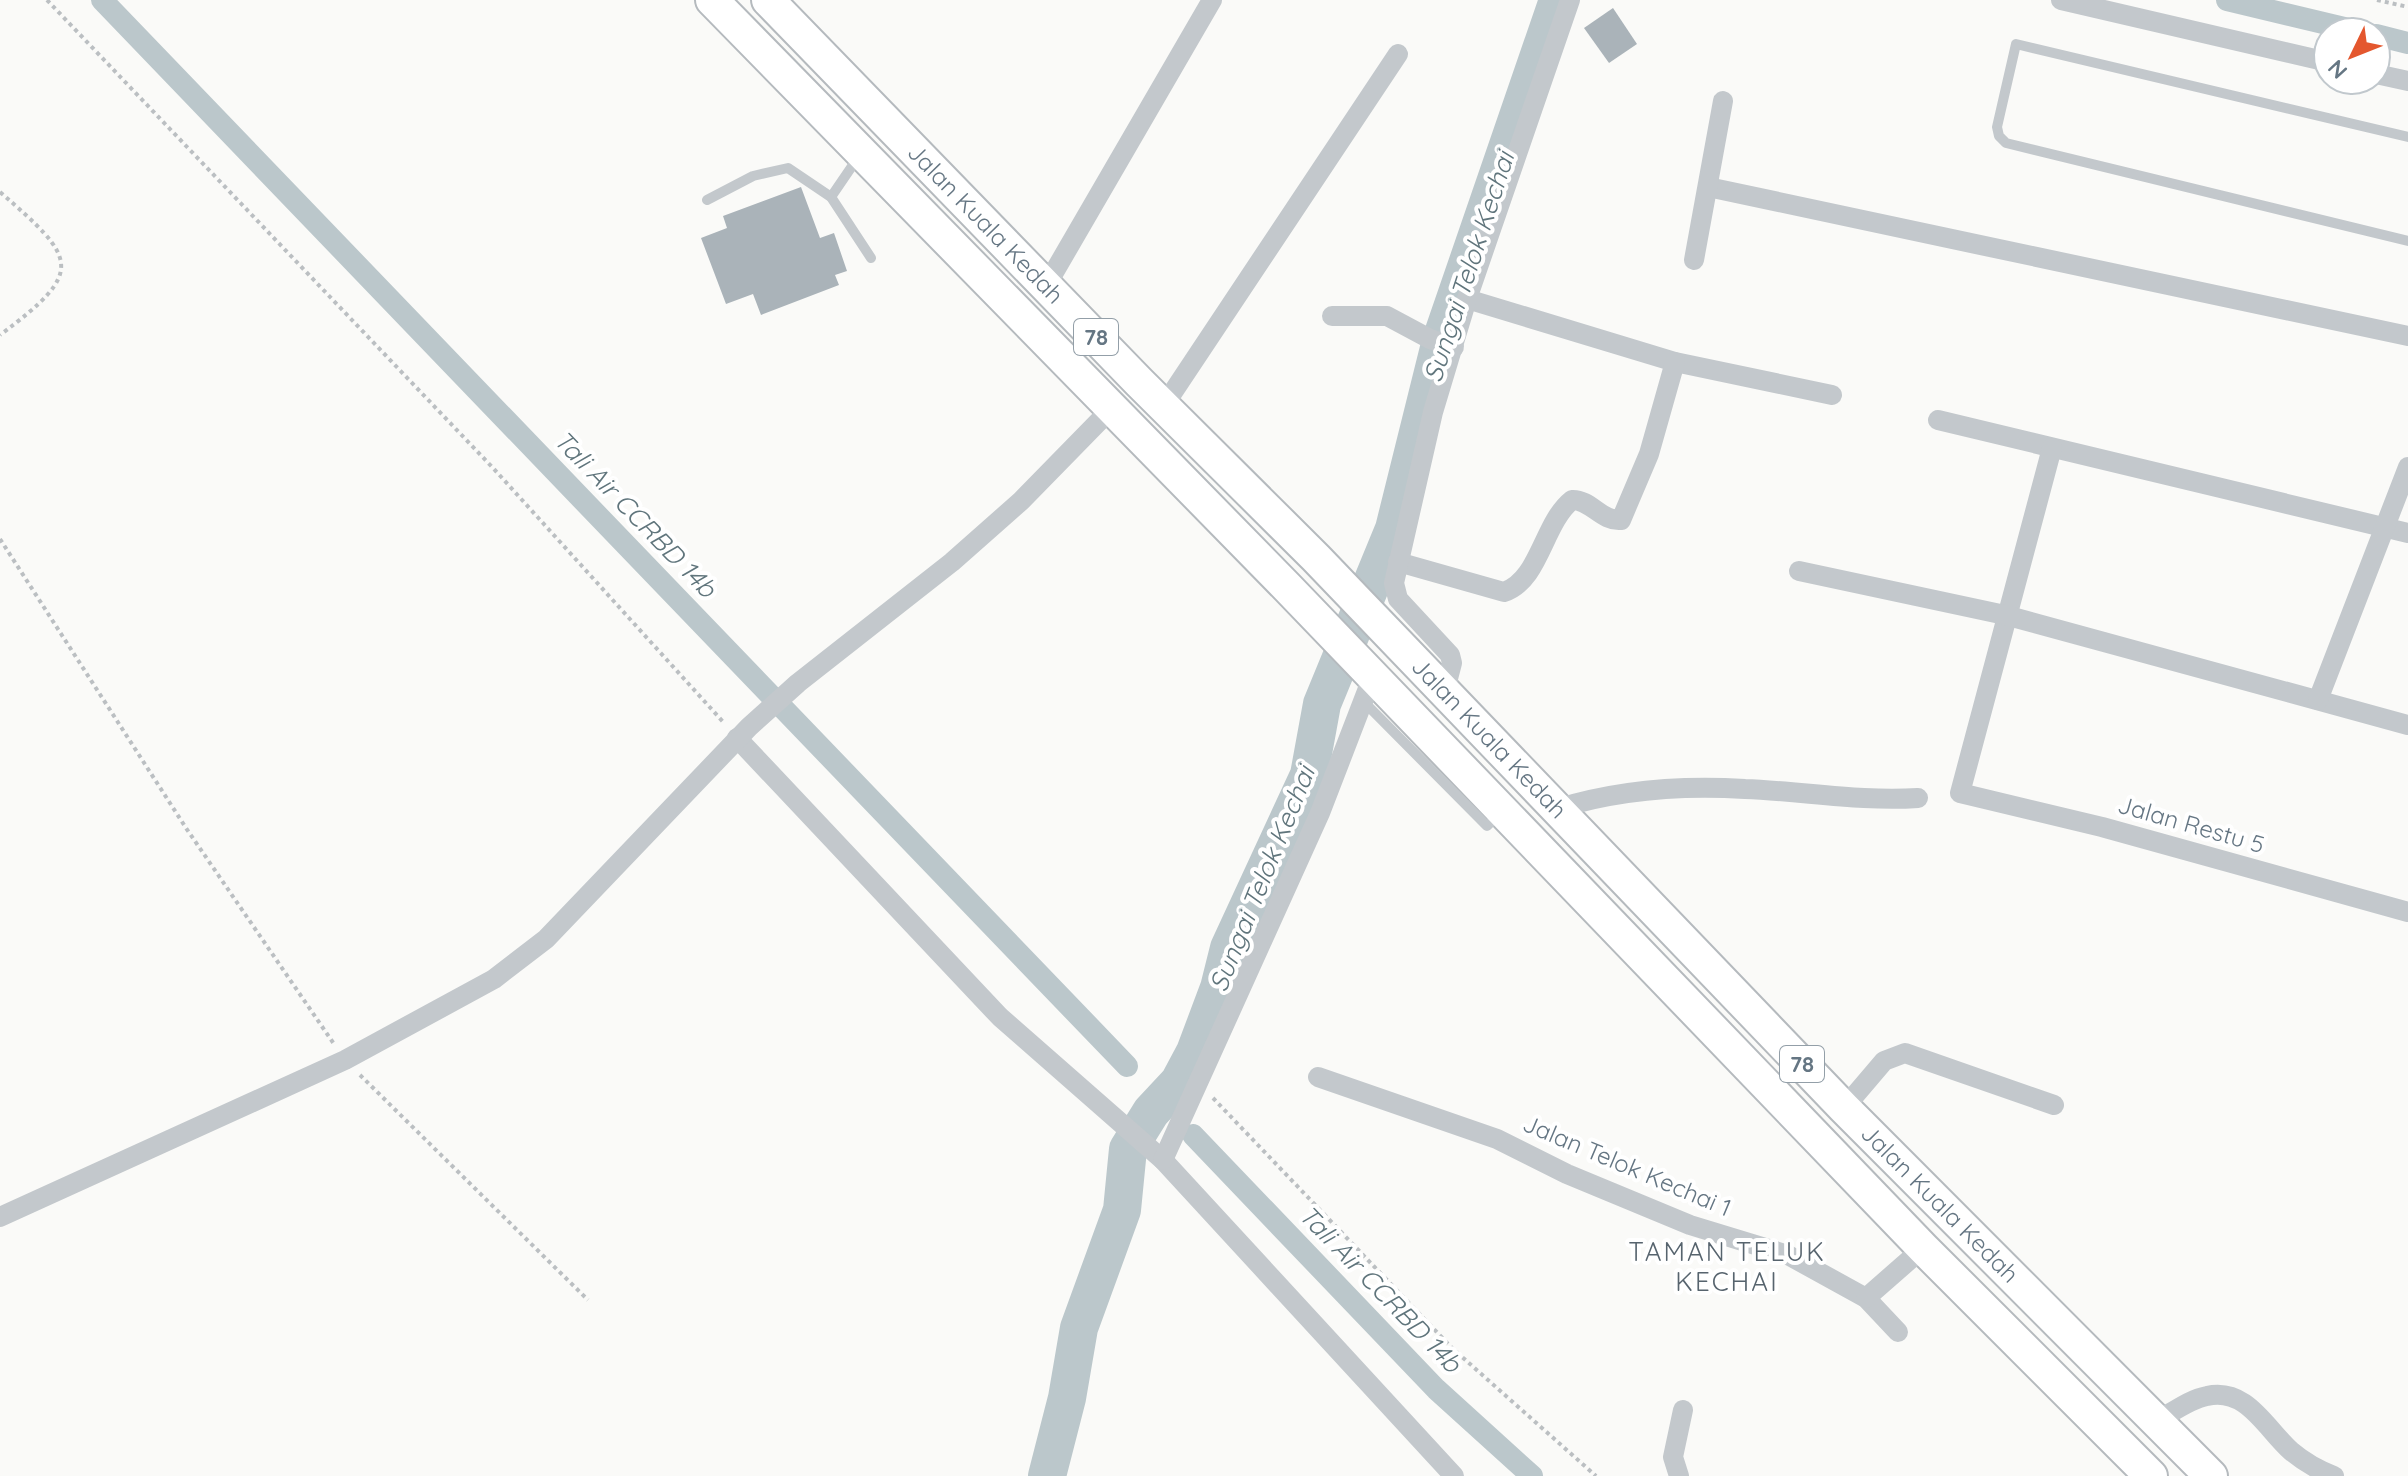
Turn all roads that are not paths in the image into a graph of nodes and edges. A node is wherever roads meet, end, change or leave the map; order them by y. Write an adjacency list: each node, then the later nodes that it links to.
1 (712, 0): 11 (main road, Jalan Kuala Kedah / 78)
2 (768, 0): 9 (main road, Jalan Kuala Kedah / 78)
3 (1212, 0): 18 (street)
4 (1570, 0): 19 (street)
5 (2061, 0): 7 (street)
6 (1398, 54): 25 (street)
7 (2312, 58)
8 (1723, 101): 12 (street)
9 (879, 113): 11 (main road); 18 (main road, Jalan Kuala Kedah / 78)
10 (2408, 137): 15 (lane)
11 (860, 154): 13 (lane); 26 (main road, Jalan Kuala Kedah / 78)
12 (1708, 187): 17 (street); 21 (street)
13 (831, 197): 14 (lane); 16 (lane)
14 (707, 200)
15 (2408, 241)
16 (871, 258)
17 (1694, 260)
18 (1046, 286): 25 (main road, Jalan Kuala Kedah / 78)
19 (1467, 299): 22 (street); 23 (street)
20 (1332, 316): 22 (street)
21 (2408, 336)
22 (1443, 344): 32 (street)
23 (1675, 362): 24 (street); 32 (street)
24 (1832, 395)
25 (1165, 404): 36 (main road, Jalan Kuala Kedah / 78)
26 (1110, 410): 35 (main road, Jalan Kuala Kedah / 78); 39 (street)
27 (1938, 420): 28 (street)
28 (2052, 448): 30 (street); 34 (street)
29 (2408, 467): 30 (street)
30 (2384, 528): 31 (street); 37 (street)
31 (2408, 533)
32 (1398, 562): 36 (street)
33 (1799, 571): 34 (street)
34 (2005, 615): 37 (street); 42 (street, Jalan Restu 5)
35 (1368, 685): 46 (street); 48 (main road, Jalan Kuala Kedah / 78)
36 (1444, 694): 41 (main road, Jalan Kuala Kedah / 78)
37 (2318, 700): 38 (street)
38 (2408, 725)
39 (743, 733): 46 (street); 47 (street)
40 (1918, 798): 41 (street)
41 (1556, 809): 45 (main road, Jalan Kuala Kedah / 78)
42 (2408, 912)
43 (1318, 1077): 49 (street, Jalan Telok Kechai 1)
44 (2054, 1105): 45 (street)
45 (1844, 1108): 52 (main road, Jalan Kuala Kedah / 78)
46 (1163, 1160): 53 (street)
47 (0, 1217)
48 (1923, 1248): 49 (street); 55 (main road, Jalan Kuala Kedah / 78)
49 (1866, 1298): 50 (street, Jalan Telok Kechai 1)
50 (1898, 1332)
51 (1683, 1410): 54 (street)
52 (2157, 1421): 56 (main road, Jalan Kuala Kedah / 78); 57 (street)
53 (1454, 1476)
54 (1679, 1476)
55 (2151, 1476)
56 (2211, 1476)
57 (2334, 1476)

